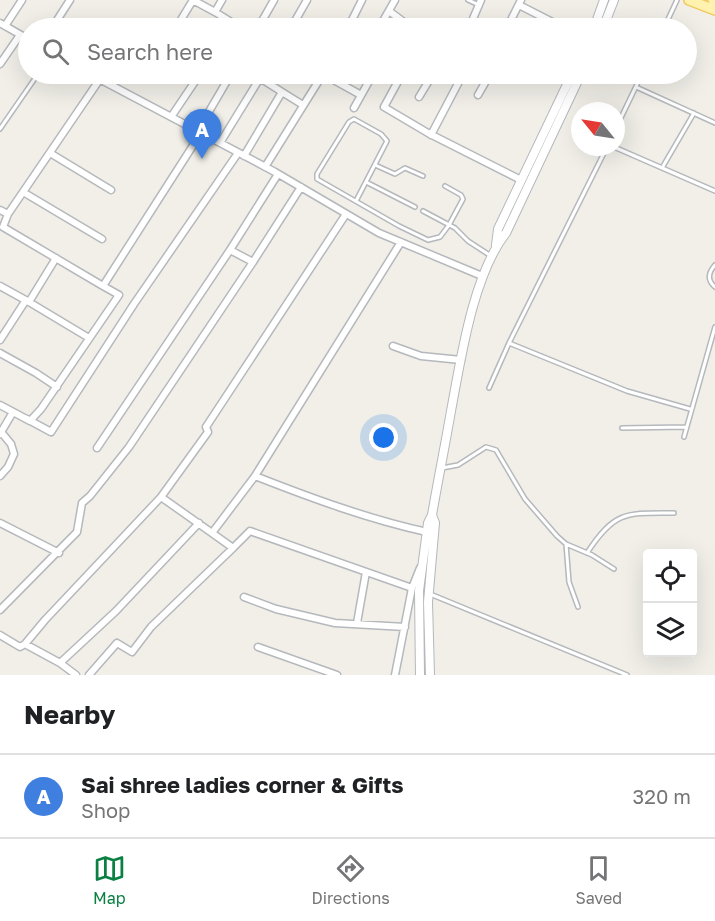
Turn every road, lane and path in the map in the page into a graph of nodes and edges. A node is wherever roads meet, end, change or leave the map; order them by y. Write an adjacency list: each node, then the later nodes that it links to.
1 (22, 0): 33 (street)
2 (70, 0): 19 (street)
3 (193, 0): 18 (street); 20 (street)
4 (222, 0): 18 (street)
5 (274, 0): 22 (street)
6 (307, 0): 23 (street)
7 (362, 0): 24 (street)
8 (395, 0): 17 (street)
9 (468, 0): 15 (lane)
10 (604, 0): 30 (street)
11 (615, 0): 31 (street)
12 (677, 0): 32 (lane)
13 (689, 0): 16 (main road)
14 (520, 2): 28 (street); 29 (street)
15 (480, 3): 27 (street)
16 (715, 10)
17 (389, 11): 25 (street); 26 (street)
18 (215, 12): 21 (street)
19 (58, 18)
20 (182, 18)
21 (225, 18)
22 (264, 18)
23 (297, 18)
24 (353, 18)
25 (385, 18)
26 (398, 18)
27 (473, 18)
28 (512, 18)
29 (547, 18)
30 (598, 18)
31 (607, 18)
32 (669, 18)
33 (3, 25): 34 (street)
34 (18, 34)
35 (18, 38): 36 (street)
36 (0, 64)
37 (31, 84): 65 (lane)
38 (97, 84): 70 (street)
39 (109, 84): 63 (street)
40 (193, 84): 63 (street)
41 (226, 84): 66 (street)
42 (256, 84): 68 (street)
43 (269, 84): 55 (street)
44 (316, 84): 59 (street)
45 (341, 84): 56 (street)
46 (368, 84): 56 (street)
47 (397, 84): 67 (street)
48 (427, 84): 58 (street)
49 (458, 84): 67 (street)
50 (484, 84): 57 (street)
51 (567, 84): 78 (street)
52 (576, 84): 94 (street)
53 (637, 84): 54 (lane)
54 (636, 87): 61 (lane); 62 (lane)
55 (282, 92): 59 (street); 71 (street)
56 (362, 95): 60 (street)
57 (478, 95)
58 (419, 97)
59 (303, 105): 74 (street)
60 (354, 108)
61 (625, 110)
62 (694, 113): 64 (lane); 75 (lane)
63 (171, 117): 66 (street)
64 (715, 123)
65 (0, 129)
66 (199, 133): 68 (street); 102 (street)
67 (431, 135): 78 (street)
68 (220, 143): 71 (street)
69 (625, 152): 75 (lane)
70 (50, 153): 82 (street); 84 (street)
71 (241, 154): 74 (street); 117 (street)
72 (602, 156): 108 (lane)
73 (375, 165): 77 (lane); 79 (lane); 85 (lane)
74 (266, 167): 76 (street)
75 (662, 168): 83 (lane)
76 (278, 174): 81 (street); 95 (street)
77 (423, 176)
78 (521, 180): 94 (street)
79 (366, 182): 85 (lane); 86 (lane)
80 (445, 186): 91 (lane)
81 (301, 187): 90 (street); 98 (street)
82 (111, 190)
83 (715, 191)
84 (23, 192): 89 (street); 92 (street)
85 (356, 201): 91 (lane)
86 (415, 207)
87 (0, 210): 89 (street)
88 (423, 211): 91 (lane)
89 (8, 214): 97 (street)
90 (346, 214): 93 (street); 126 (street)
91 (449, 225): 96 (lane)
92 (102, 239)
93 (400, 242): 100 (street); 125 (street)
94 (495, 246): 96 (street)
95 (230, 250): 98 (street); 122 (street)
96 (491, 256): 100 (street)
97 (56, 258): 102 (street); 104 (street)
98 (254, 262): 135 (street)
99 (715, 265): 103 (lane)
100 (482, 276): 111 (street)
101 (0, 286): 104 (street)
102 (104, 286): 106 (street)
103 (715, 287)
104 (27, 301): 106 (street); 107 (street)
105 (715, 327): 115 (lane)
106 (89, 338): 112 (street)
107 (0, 340)
108 (509, 343): 113 (lane); 115 (lane)
109 (393, 346): 111 (street)
110 (0, 353): 112 (street)
111 (461, 360): 123 (street)
112 (57, 387): 117 (street)
113 (489, 388)
114 (0, 405): 116 (street)
115 (690, 409): 118 (lane)
116 (14, 412): 117 (street); 120 (street)
117 (27, 419)
118 (686, 427): 119 (lane); 121 (lane)
119 (622, 428)
120 (0, 433): 124 (street)
121 (684, 437)
122 (97, 448)
123 (441, 468): 128 (street); 133 (lane)
124 (0, 476)
125 (255, 476): 131 (street); 132 (street)
126 (161, 497): 130 (street); 148 (street)
127 (674, 513): 136 (lane)
128 (432, 515): 131 (street); 141 (street)
129 (0, 523): 135 (street)
130 (199, 524): 132 (street); 150 (street)
131 (427, 532): 137 (street)
132 (212, 533): 134 (street)
133 (566, 544): 136 (lane); 143 (lane)
134 (233, 548): 139 (street); 152 (street)
135 (59, 553): 144 (street)
136 (587, 553): 138 (lane)
137 (424, 557): 140 (street); 155 (street)
138 (614, 569)
139 (366, 572): 140 (street); 145 (street)
140 (412, 588): 146 (street)
141 (428, 593): 156 (street); 157 (lane)
142 (244, 597): 145 (street)
143 (578, 607)
144 (0, 610)
145 (357, 623): 146 (street)
146 (405, 627): 154 (street)
147 (0, 635): 148 (street)
148 (25, 644): 150 (street)
149 (258, 647): 153 (street)
150 (60, 663): 151 (street)
151 (76, 675)
152 (89, 675)
153 (337, 675)
154 (395, 675)
155 (420, 675)
156 (430, 675)
157 (627, 675)

